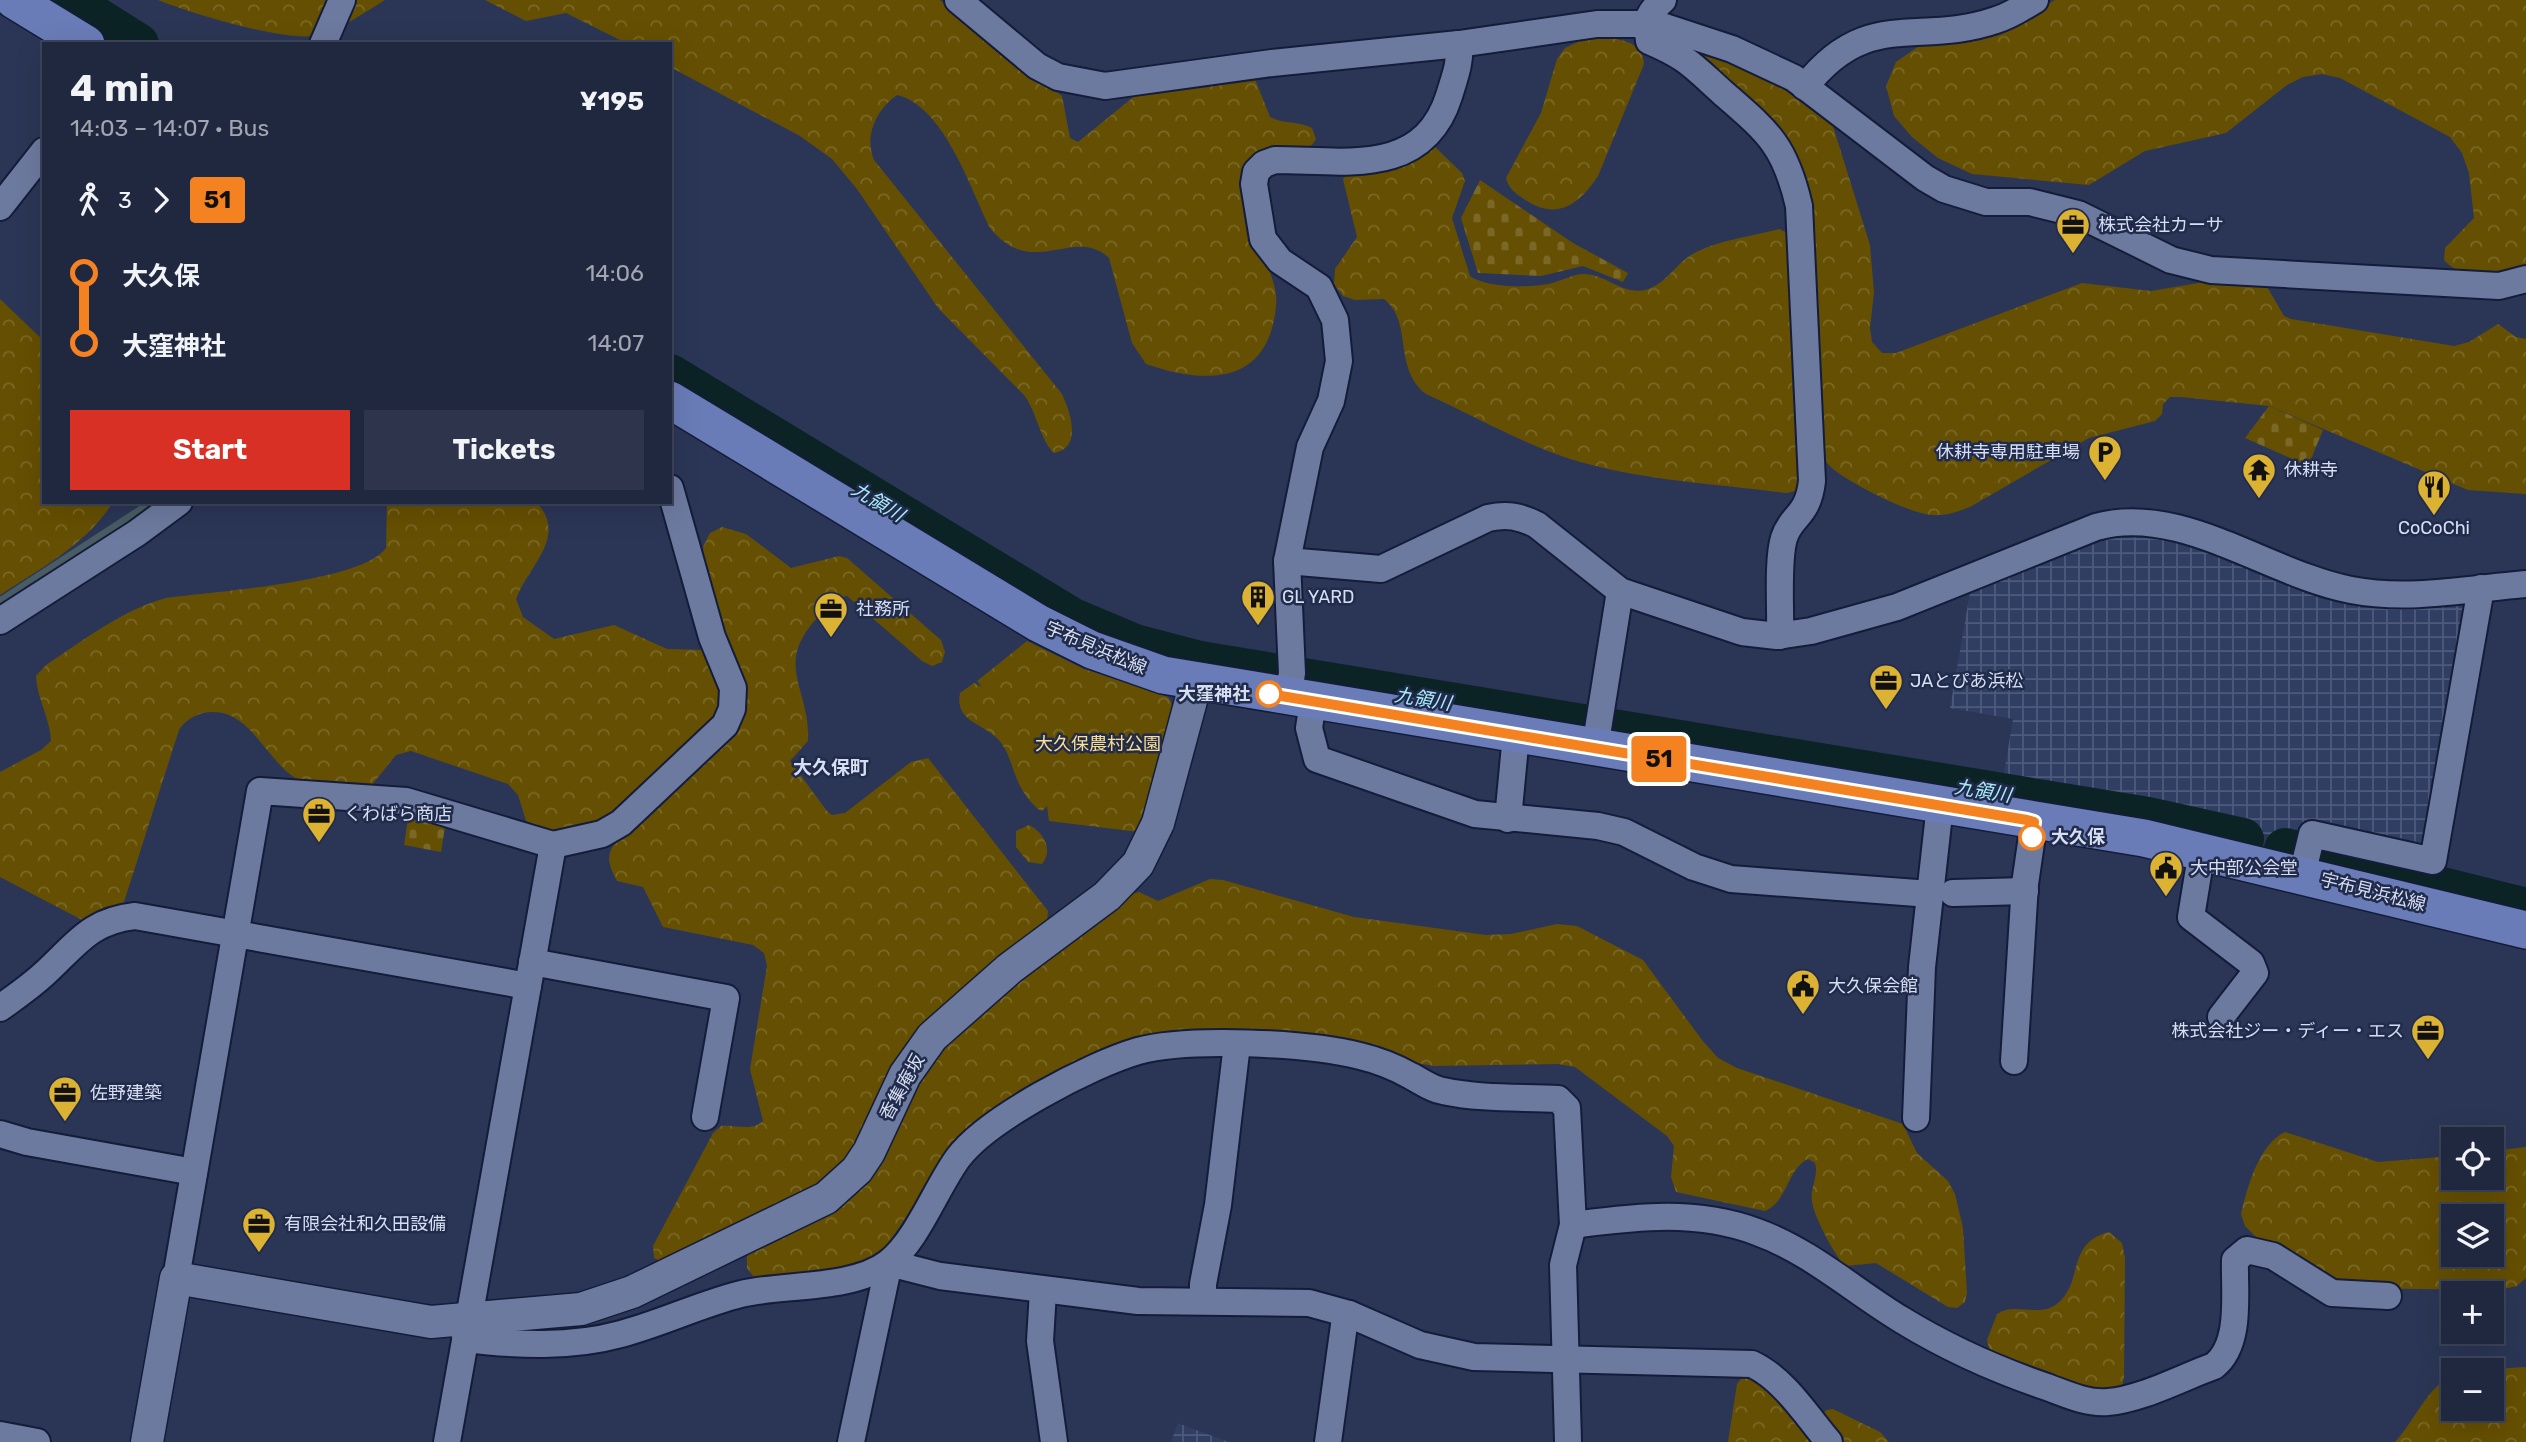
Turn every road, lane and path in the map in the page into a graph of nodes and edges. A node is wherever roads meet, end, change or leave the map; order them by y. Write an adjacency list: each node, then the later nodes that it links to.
1 (15, 0): 7 (main road)
2 (342, 0): 8 (street)
3 (958, 0): 9 (street)
4 (1663, 0): 6 (street)
5 (2035, 0): 10 (street)
6 (1646, 23): 9 (street); 10 (street); 22 (street)
7 (83, 42)
8 (324, 42)
9 (1459, 44): 17 (street)
10 (1805, 87): 13 (street)
11 (42, 154): 12 (street)
12 (0, 207)
13 (2526, 279)
14 (672, 401): 23 (main road, 宇布見浜松線)
15 (672, 495): 30 (street)
16 (176, 504): 21 (street)
17 (1287, 561): 20 (street); 24 (street)
18 (2526, 584): 19 (street)
19 (2481, 588): 22 (street); 32 (street)
20 (1620, 591): 22 (street); 26 (street)
21 (0, 621)
22 (1780, 636)
23 (1196, 682): 24 (main road, 宇布見浜松線); 53 (street, 香集庵坂)
24 (1296, 689): 25 (main road, 宇布見浜松線); 28 (street)
25 (1516, 735): 26 (main road, 宇布見浜松線); 28 (street)
26 (1597, 735): 27 (main road, 宇布見浜松線)
27 (1940, 805): 29 (main road, 宇布見浜松線); 34 (street)
28 (1508, 819): 34 (street)
29 (2034, 822): 31 (main road, 宇布見浜松線); 33 (street)
30 (553, 845): 36 (street); 37 (street)
31 (2202, 850): 32 (main road, 宇布見浜松線); 39 (street)
32 (2306, 860): 35 (main road, 宇布見浜松線)
33 (2025, 891): 34 (street); 41 (street)
34 (1941, 893): 43 (street)
35 (2526, 930)
36 (236, 933): 37 (street); 38 (street); 45 (street)
37 (530, 974): 42 (street); 53 (street)
38 (0, 1009)
39 (2221, 1017)
40 (1237, 1044): 46 (street); 47 (street); 51 (street)
41 (2014, 1061)
42 (705, 1117)
43 (1916, 1118)
44 (0, 1134): 45 (street)
45 (194, 1172): 48 (street)
46 (1573, 1225): 50 (street); 54 (street)
47 (889, 1263): 49 (street); 53 (street); 59 (street)
48 (176, 1278): 53 (street, 香集庵坂); 57 (street)
49 (1043, 1291): 51 (street); 60 (street)
50 (2388, 1296)
51 (1203, 1301): 52 (street)
52 (1349, 1314): 54 (street); 61 (street)
53 (467, 1330): 58 (street)
54 (1564, 1360): 62 (street); 63 (street)
55 (0, 1435): 56 (street)
56 (37, 1442)
57 (147, 1442)
58 (447, 1442)
59 (851, 1442)
60 (1054, 1442)
61 (1328, 1442)
62 (1568, 1442)
63 (1829, 1442)

